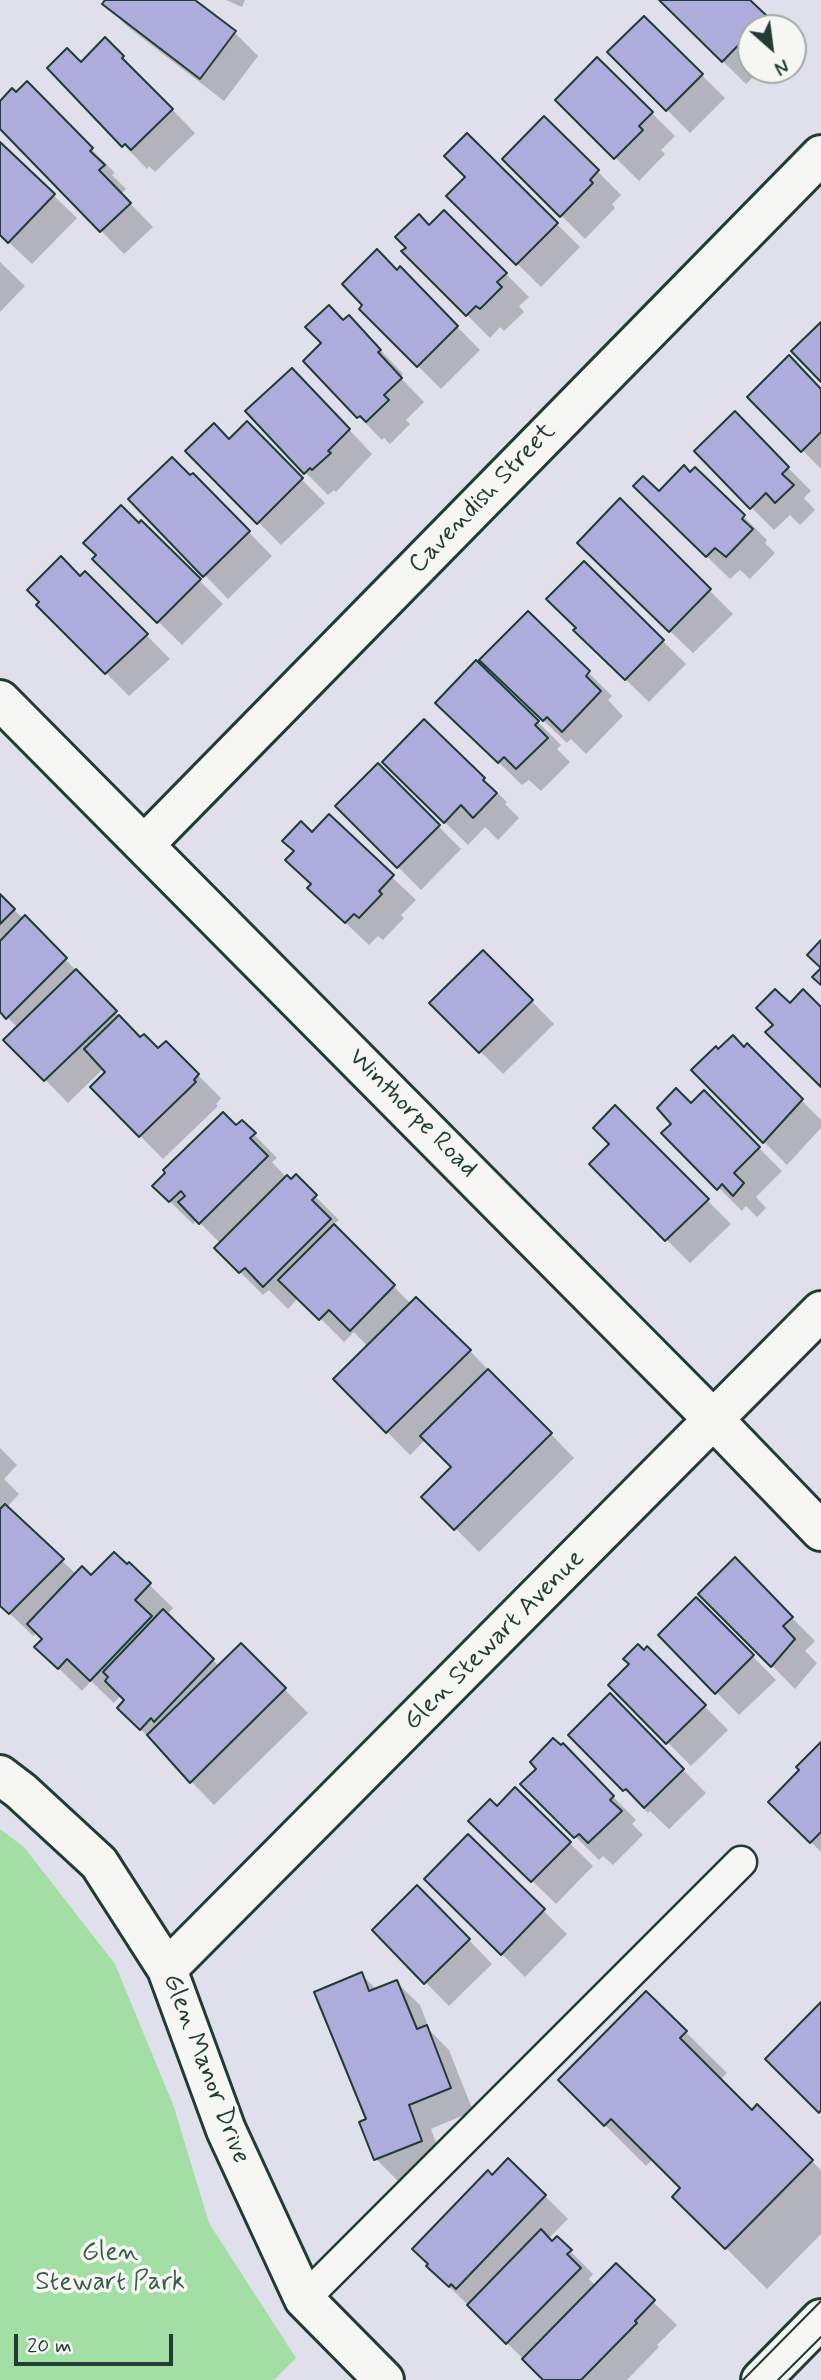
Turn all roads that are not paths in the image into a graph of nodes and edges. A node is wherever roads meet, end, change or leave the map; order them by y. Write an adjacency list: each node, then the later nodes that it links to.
1 (821, 155): 3 (street, Cavendish Street)
2 (0, 700): 3 (street, Winthorpe Road)
3 (145, 844): 5 (street, Winthorpe Road)
4 (821, 1311): 5 (street, Glen Stewart Avenue)
5 (715, 1420): 6 (street, Winthorpe Road); 9 (street, Glen Stewart Avenue)
6 (821, 1531)
7 (0, 1775): 9 (street, Glen Manor Drive)
8 (741, 1862): 10 (lane)
9 (167, 1969): 10 (street, Glen Manor Drive)
10 (304, 2299): 12 (street, Glen Manor Drive)
11 (821, 2319): 13 (street)
12 (384, 2380)
13 (761, 2380)

